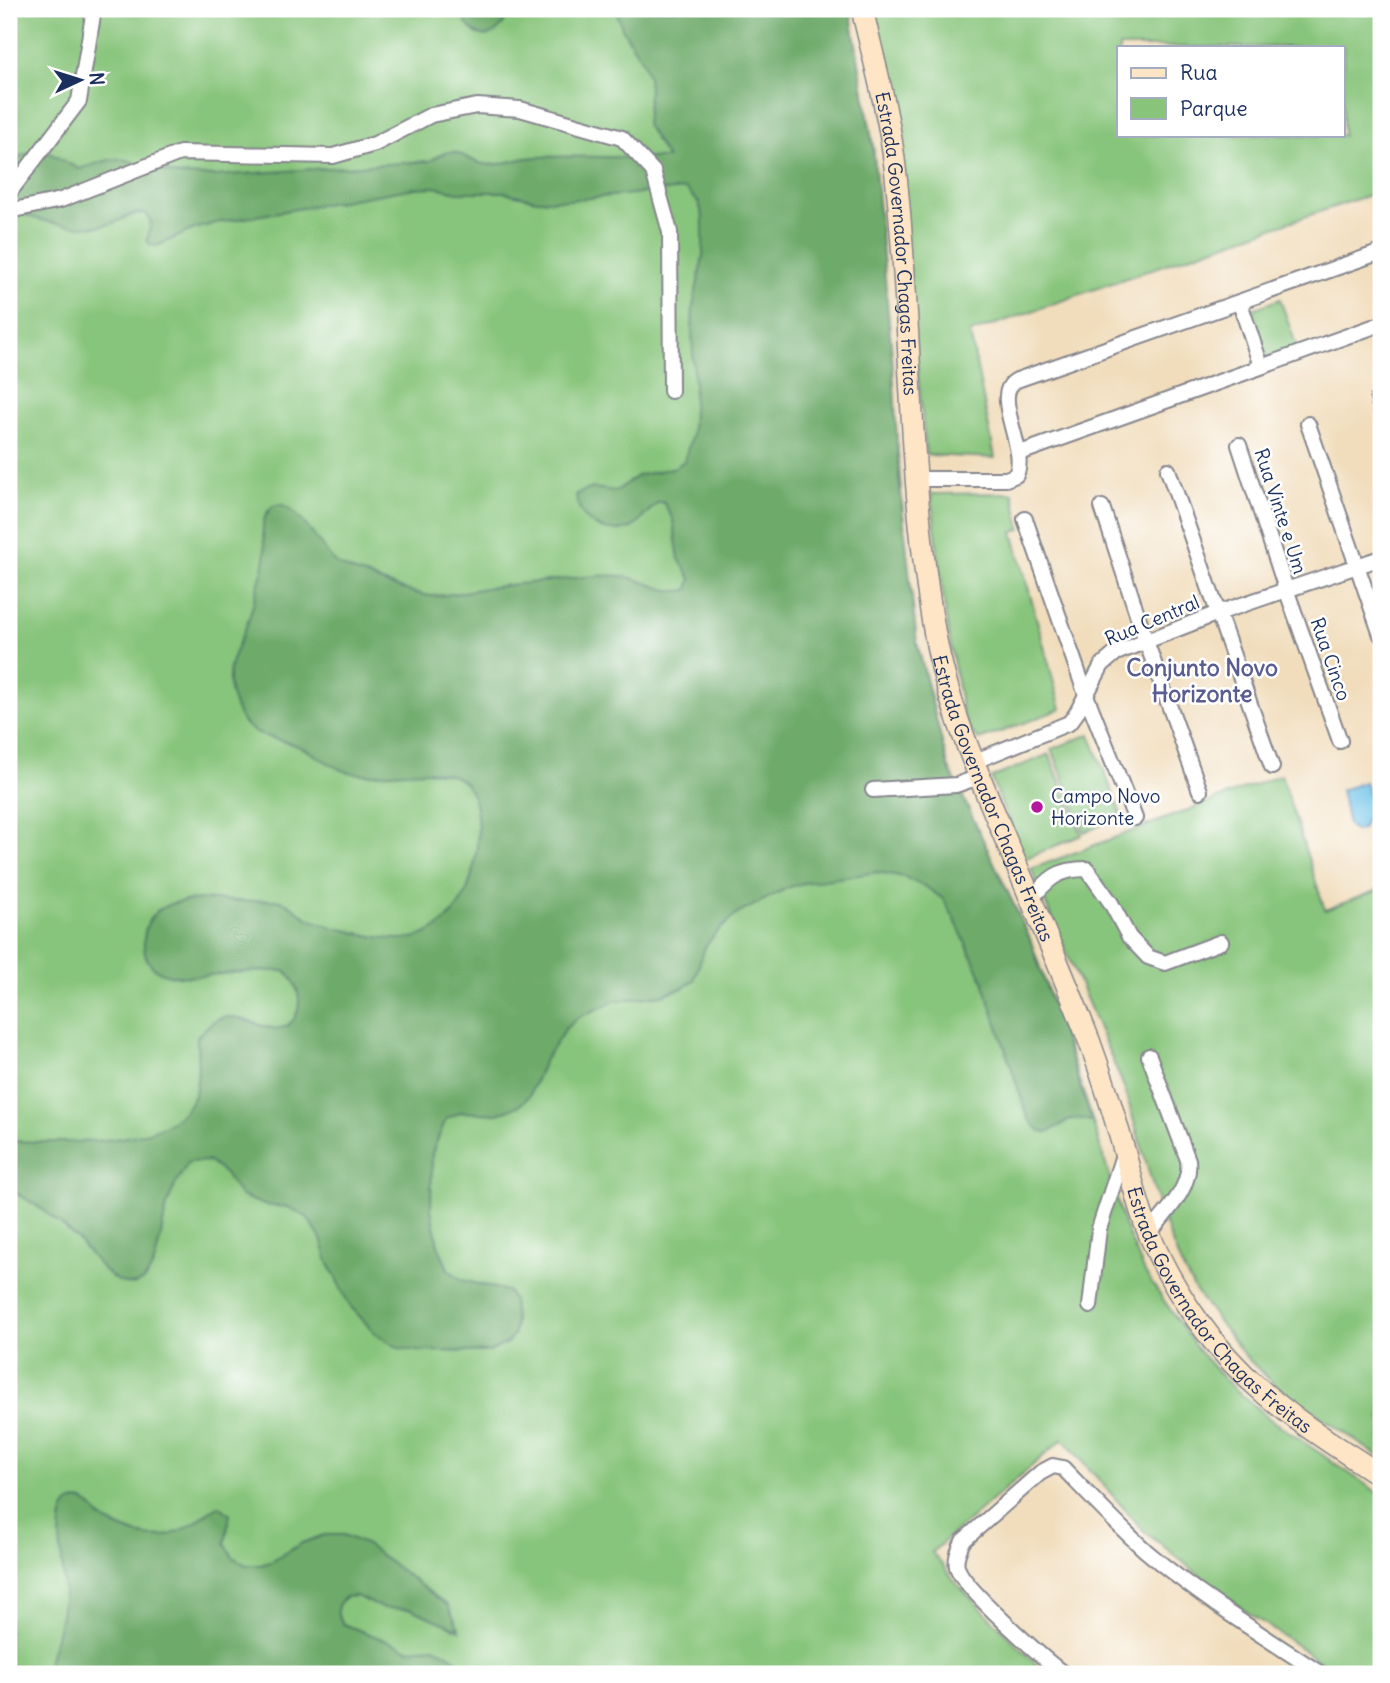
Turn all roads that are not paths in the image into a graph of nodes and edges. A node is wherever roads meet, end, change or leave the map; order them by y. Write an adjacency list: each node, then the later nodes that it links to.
1 (94, 9): 3 (street)
2 (862, 9): 14 (main road, Estrada Governador Chagas Freitas)
3 (9, 194)
4 (9, 211): 9 (street)
5 (1381, 252): 6 (street)
6 (1240, 303): 8 (street); 12 (street)
7 (1381, 324): 8 (street)
8 (1261, 366): 12 (street)
9 (671, 391)
10 (1308, 424): 18 (street)
11 (1239, 445): 19 (street, Rua Vinte e Um)
12 (1020, 453): 14 (street)
13 (1168, 470): 20 (street)
14 (916, 479): 26 (main road, Estrada Governador Chagas Freitas)
15 (1102, 507): 22 (street)
16 (1025, 519): 23 (street)
17 (1381, 558): 18 (street, Rua Central)
18 (1357, 566): 19 (street, Rua Central); 21 (street)
19 (1286, 589): 20 (street, Rua Central); 24 (street, Rua Cinco)
20 (1218, 613): 22 (street, Rua Central); 25 (street)
21 (1381, 635)
22 (1146, 641): 23 (street, Rua Central); 28 (street)
23 (1086, 695): 26 (street, Rua Central); 29 (street)
24 (1340, 741)
25 (1272, 767)
26 (976, 770): 27 (street, Rua Central); 30 (main road, Estrada Governador Chagas Freitas)
27 (873, 790)
28 (1200, 791)
29 (1135, 818)
30 (1031, 899): 31 (street); 33 (main road, Estrada Governador Chagas Freitas)
31 (1221, 942)
32 (1149, 1056): 34 (street)
33 (1125, 1150): 34 (main road, Estrada Governador Chagas Freitas); 35 (street)
34 (1149, 1234): 36 (main road, Estrada Governador Chagas Freitas)
35 (1090, 1306)
36 (1381, 1476)
37 (1064, 1674): 38 (street)
38 (1321, 1674)

